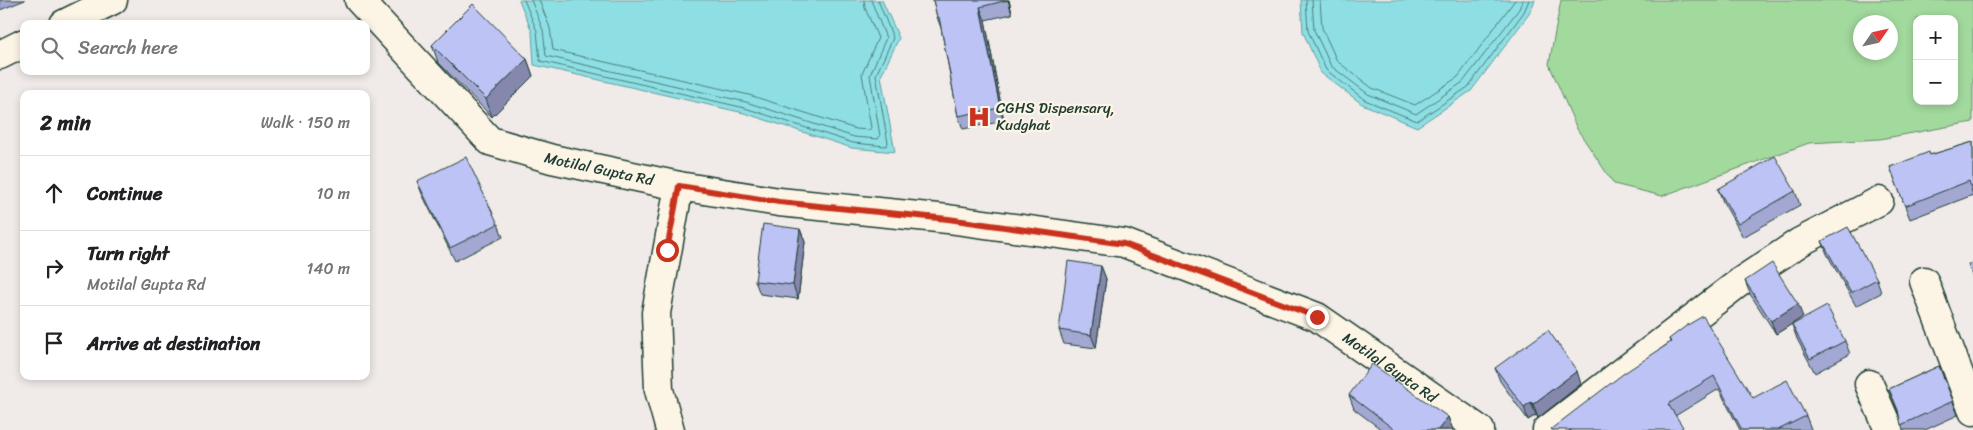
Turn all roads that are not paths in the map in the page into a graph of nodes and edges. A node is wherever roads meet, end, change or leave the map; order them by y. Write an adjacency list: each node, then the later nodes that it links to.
1 (114, 0): 3 (street)
2 (359, 0): 6 (street, Motilal Gupta Rd)
3 (72, 20)
4 (20, 45): 5 (street)
5 (0, 55)
6 (679, 186): 11 (street); 12 (street, Motilal Gupta Rd)
7 (1878, 201): 13 (street)
8 (1924, 281): 10 (street)
9 (1869, 384): 14 (street)
10 (1973, 411)
11 (670, 430)
12 (1480, 430)
13 (1547, 430)
14 (1889, 430)

